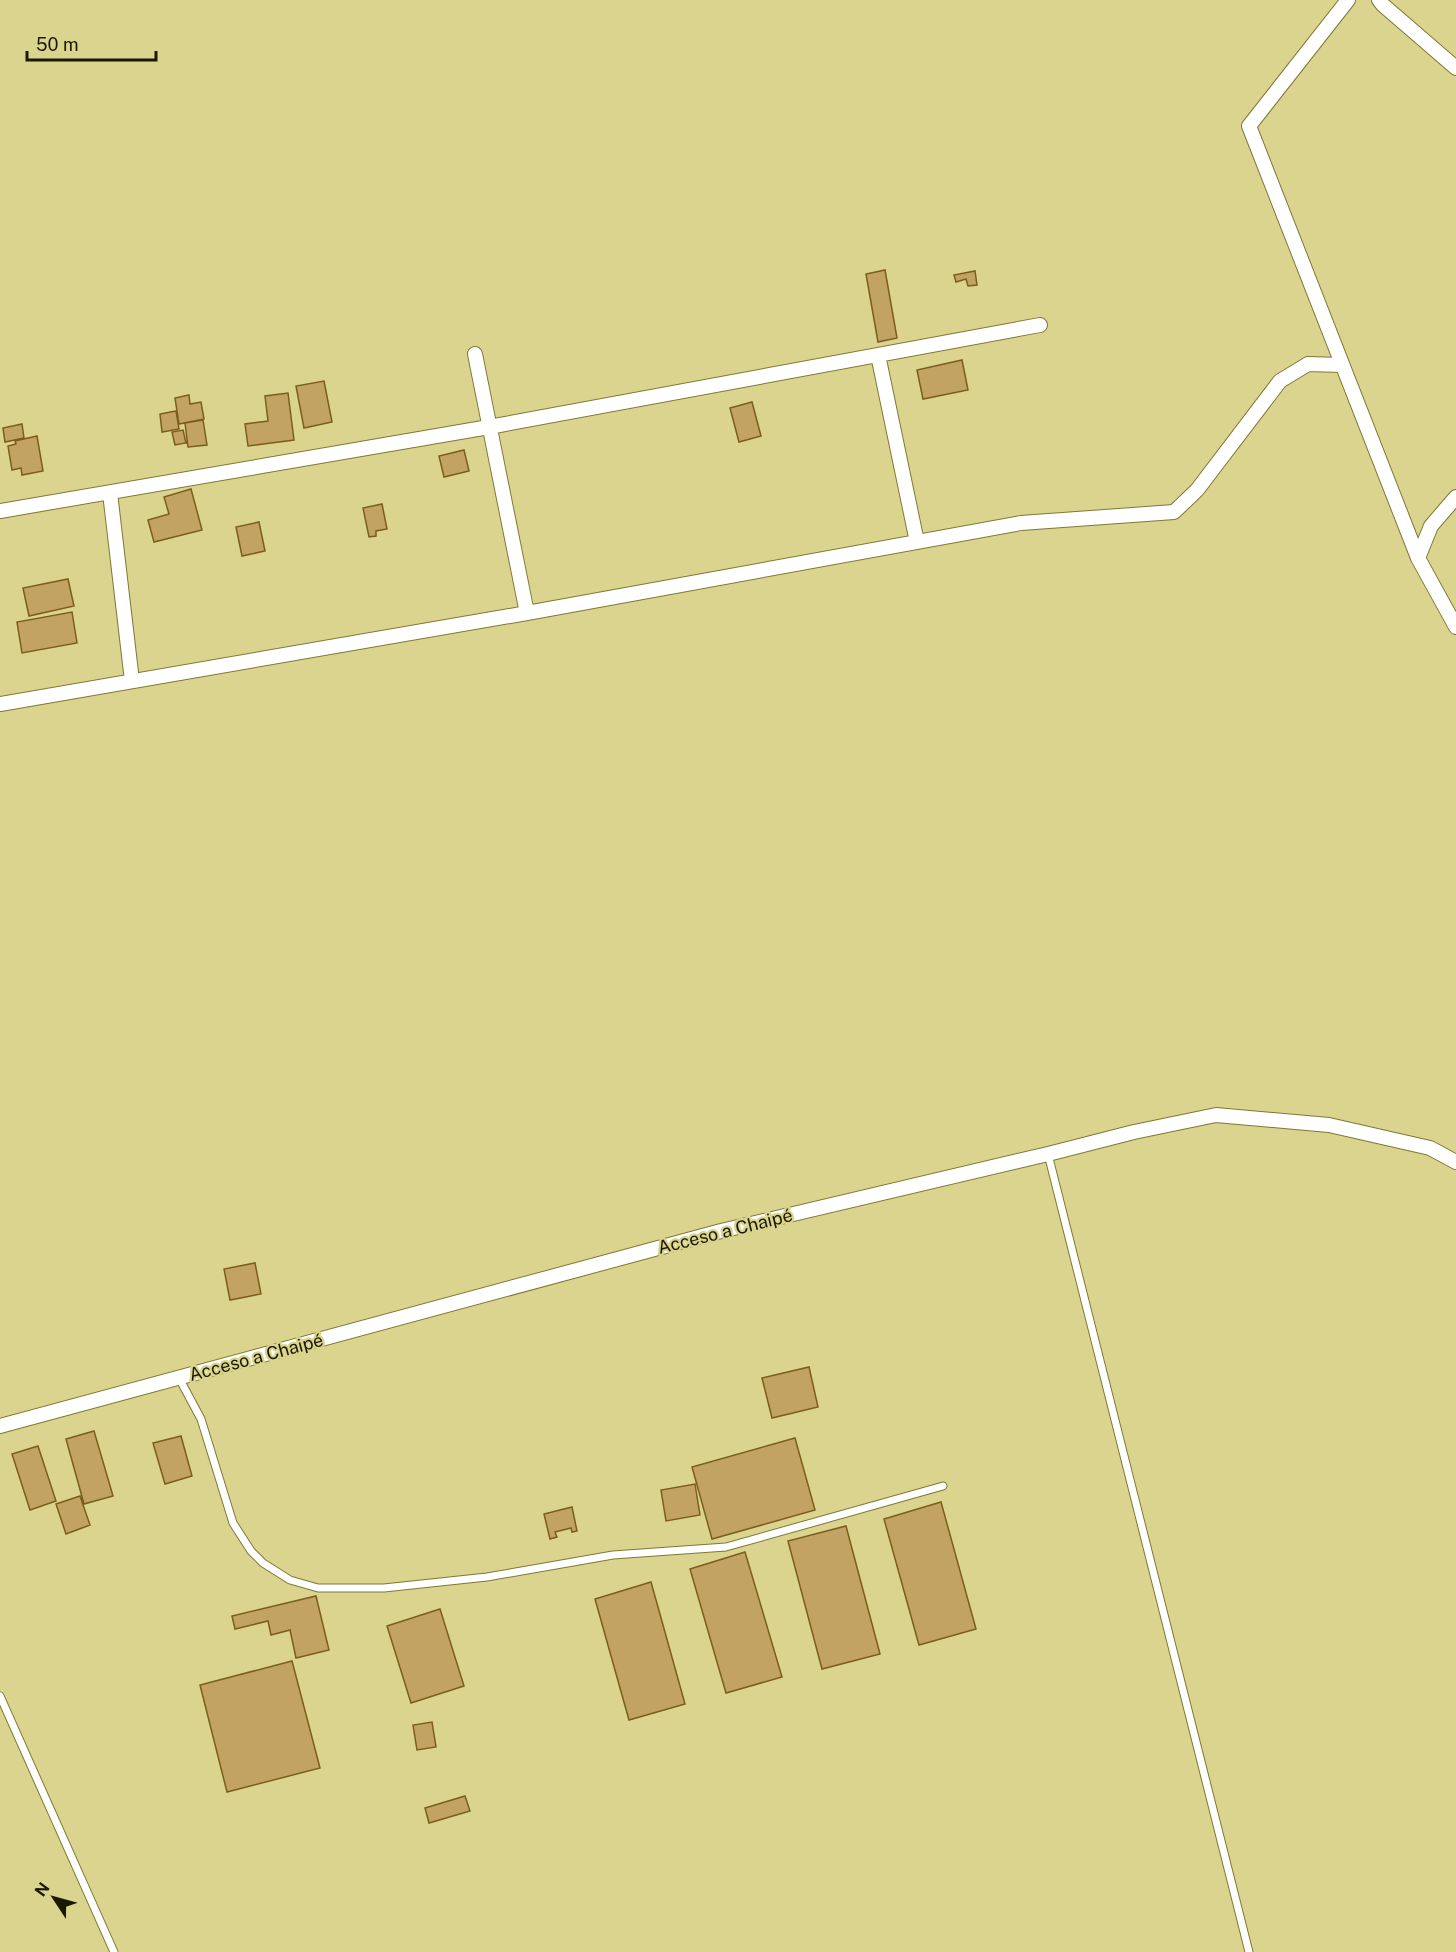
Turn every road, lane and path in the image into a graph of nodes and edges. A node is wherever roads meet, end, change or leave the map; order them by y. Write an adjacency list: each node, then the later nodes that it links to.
1 (1348, 0): 7 (street)
2 (1379, 0): 3 (street)
3 (1456, 68)
4 (1040, 325): 6 (street)
5 (475, 354): 8 (street)
6 (878, 355): 8 (street); 12 (street)
7 (1342, 365): 12 (street); 13 (street)
8 (489, 427): 9 (street); 14 (street)
9 (110, 493): 11 (street); 16 (street)
10 (1456, 496): 13 (street)
11 (0, 511)
12 (917, 542): 14 (street)
13 (1418, 558): 15 (street)
14 (527, 613): 16 (street)
15 (1456, 627)
16 (132, 681): 17 (street)
17 (0, 704)
18 (1048, 1154): 19 (street, Acceso a Chaipé); 20 (street, Acceso a Chaipé); 25 (lane)
19 (1456, 1162)
20 (179, 1378): 21 (street, Acceso a Chaipé); 22 (lane)
21 (0, 1426)
22 (943, 1486)
23 (0, 1696): 24 (lane)
24 (114, 1952)
25 (1249, 1952)

